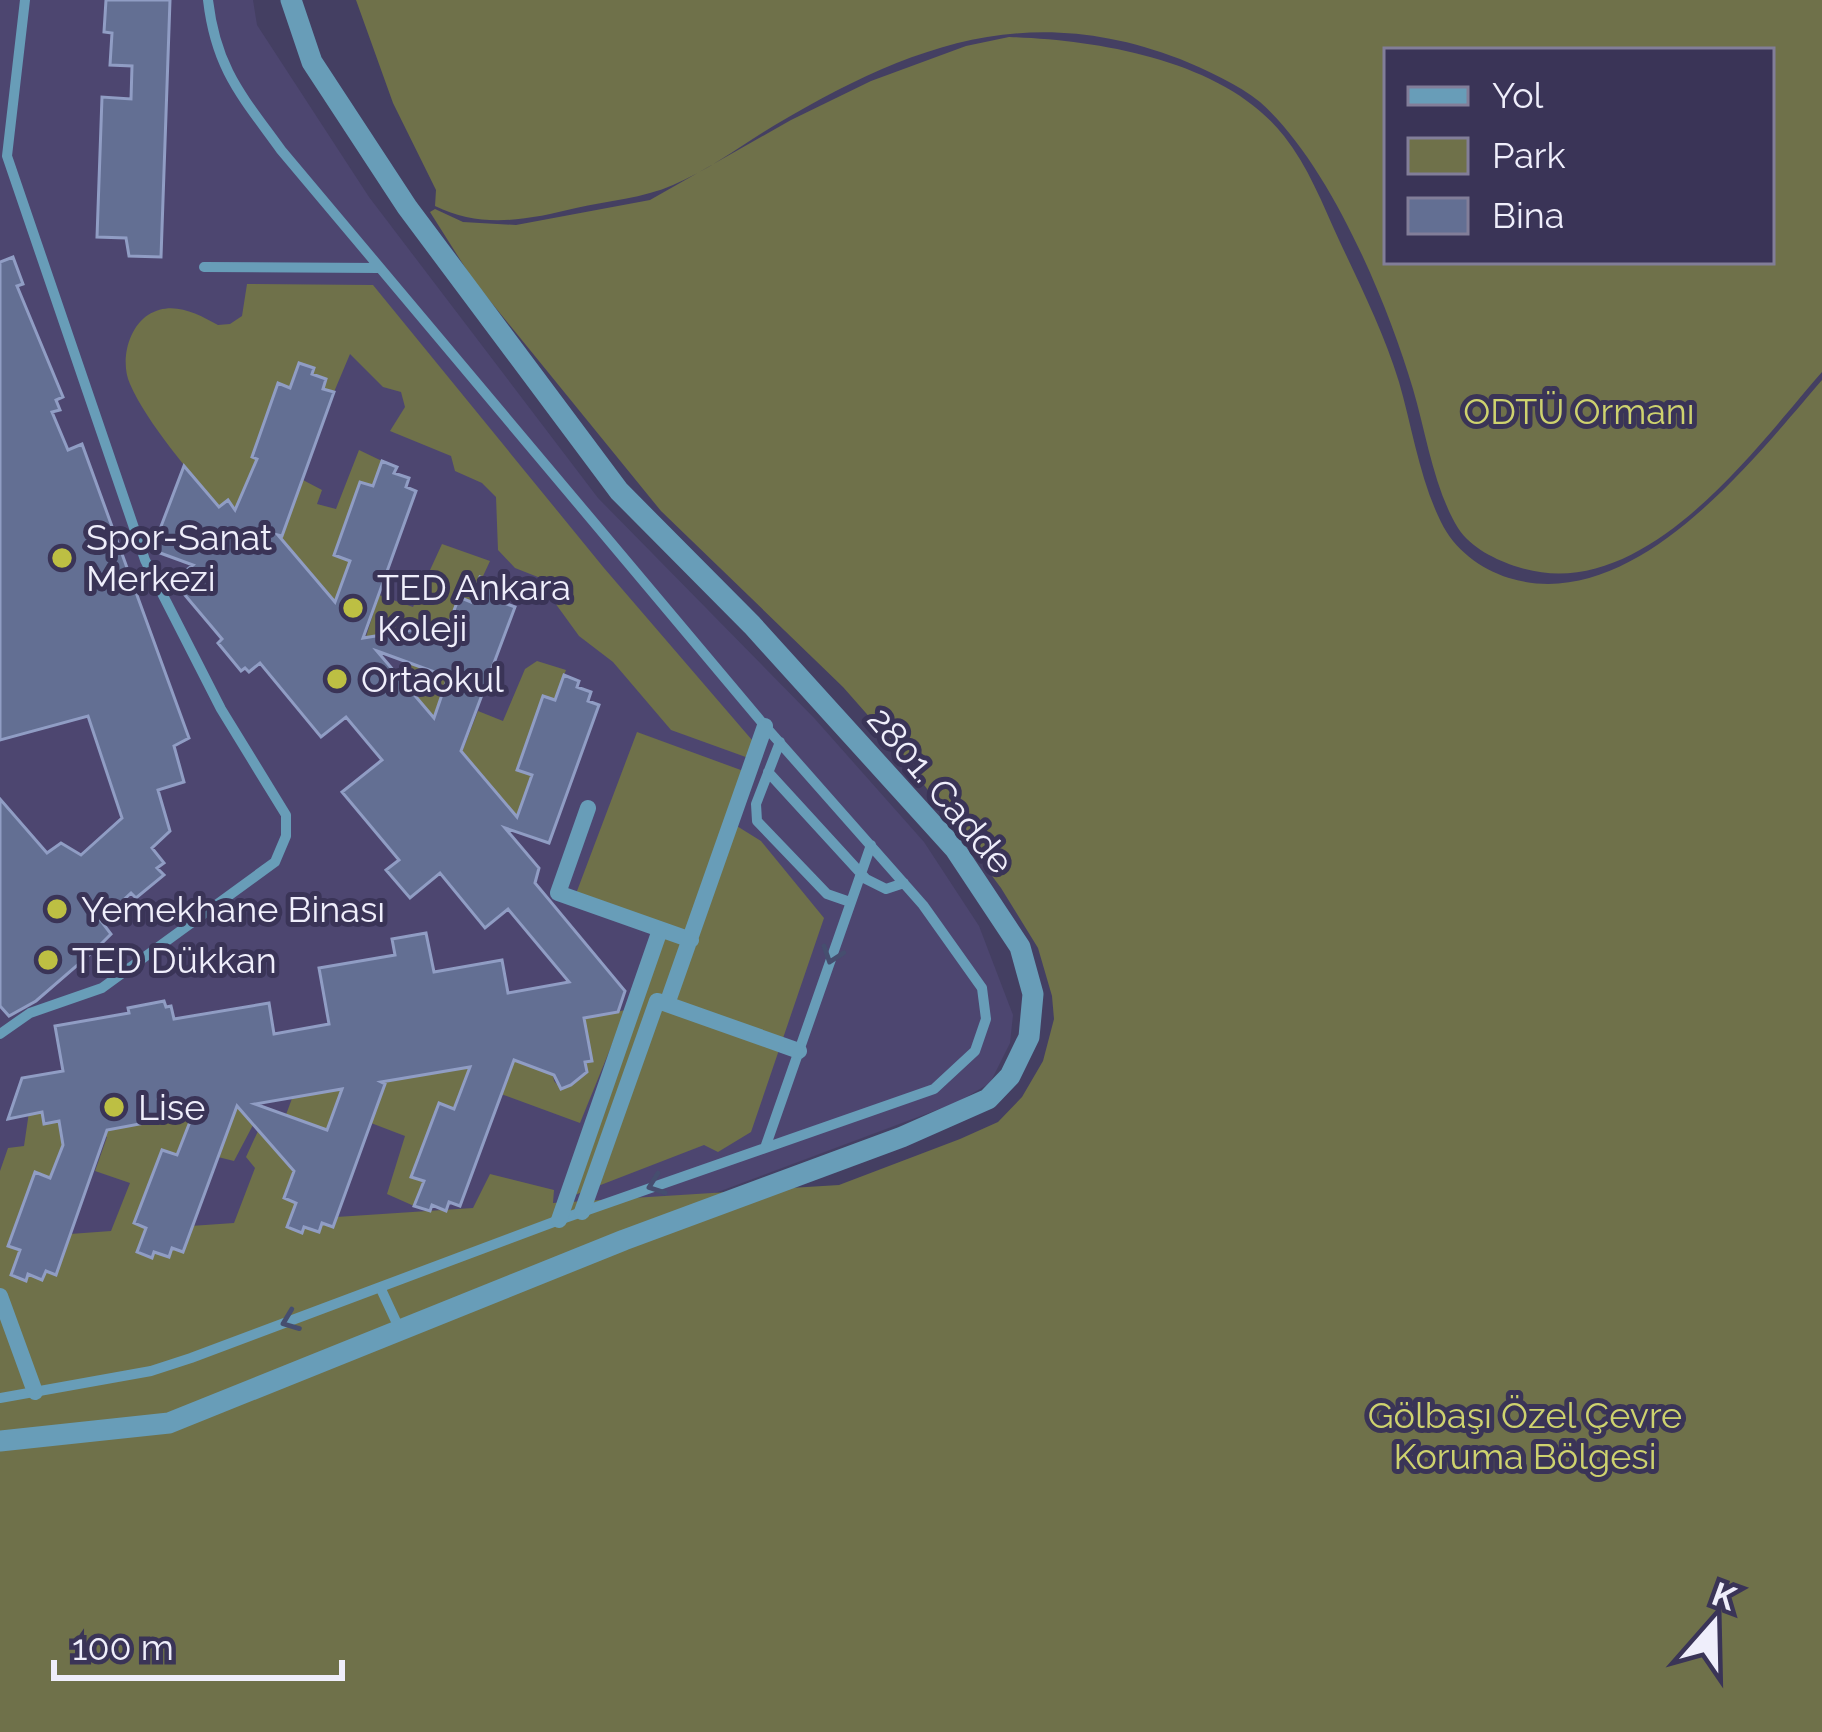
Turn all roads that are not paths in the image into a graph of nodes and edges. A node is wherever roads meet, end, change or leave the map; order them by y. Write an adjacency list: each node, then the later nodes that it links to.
1 (25, 0): 18 (lane)
2 (208, 0): 5 (lane)
3 (291, 0): 25 (street, 2801. Cadde)
4 (204, 267): 5 (lane)
5 (379, 268): 6 (lane)
6 (765, 726): 7 (lane); 15 (street)
7 (780, 742): 8 (lane); 10 (lane)
8 (768, 772): 11 (lane); 13 (lane)
9 (588, 808): 14 (street)
10 (871, 845): 11 (lane); 12 (lane)
11 (861, 874): 12 (lane); 13 (lane)
12 (904, 884): 20 (lane)
13 (850, 902): 19 (lane, one-way to 19)
14 (660, 930): 15 (street); 16 (street)
15 (691, 940): 17 (street)
16 (638, 994): 17 (street); 22 (street)
17 (662, 1003): 19 (street); 21 (street)
18 (0, 1034)
19 (799, 1051): 20 (lane)
20 (766, 1145): 21 (lane, one-way to 21)
21 (582, 1212): 22 (lane)
22 (559, 1220): 23 (lane)
23 (380, 1287): 25 (lane); 26 (lane, one-way to 26)
24 (0, 1296): 26 (street)
25 (400, 1330): 28 (street, 2801. Cadde)
26 (35, 1391): 27 (lane)
27 (0, 1398)
28 (0, 1441)

